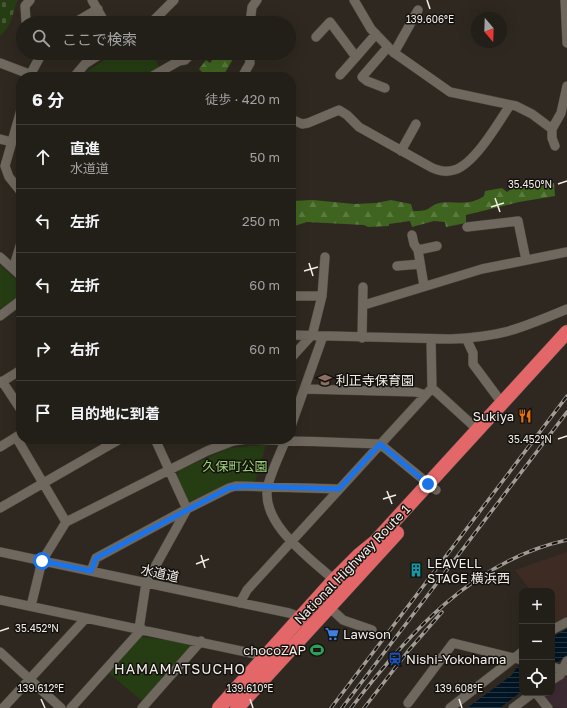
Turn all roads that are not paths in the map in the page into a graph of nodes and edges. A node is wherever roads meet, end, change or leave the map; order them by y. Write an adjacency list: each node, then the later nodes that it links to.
1 (30, 0): 9 (street)
2 (92, 0): 7 (street)
3 (174, 0): 12 (street)
4 (257, 0): 13 (street)
5 (354, 0): 14 (street)
6 (565, 0): 16 (street)
7 (98, 10): 10 (street); 11 (street)
8 (418, 10): 17 (street)
9 (26, 16)
10 (87, 16)
11 (101, 16)
12 (159, 16)
13 (251, 16)
14 (374, 32): 17 (street); 18 (street)
15 (316, 37): 18 (street)
16 (567, 42)
17 (391, 50): 31 (street); 32 (street)
18 (356, 57): 29 (street)
19 (39, 60): 25 (street)
20 (91, 60): 26 (street)
21 (173, 60): 27 (street)
22 (250, 60): 28 (street)
23 (0, 63): 24 (street)
24 (22, 72)
25 (34, 72)
26 (78, 72)
27 (158, 72)
28 (245, 72)
29 (340, 75)
30 (567, 86): 33 (street)
31 (385, 88)
32 (510, 105): 37 (street); 41 (street)
33 (564, 115): 37 (street)
34 (296, 121): 41 (street)
35 (416, 124): 41 (street)
36 (16, 128): 39 (street)
37 (552, 129): 40 (street)
38 (0, 139): 39 (street)
39 (12, 142): 42 (street)
40 (555, 146)
41 (401, 151)
42 (16, 185)
43 (467, 226): 51 (street)
44 (412, 235): 46 (street)
45 (437, 246): 46 (street)
46 (418, 250): 52 (street)
47 (567, 252): 51 (street)
48 (325, 256): 59 (street)
49 (0, 257): 54 (street)
50 (16, 259): 54 (street)
51 (526, 260): 56 (street)
52 (420, 264): 53 (street); 56 (street)
53 (397, 266)
54 (13, 268): 55 (street)
55 (16, 271)
56 (424, 286): 61 (street)
57 (363, 287): 61 (street)
58 (296, 296): 59 (street)
59 (322, 296): 66 (street)
60 (16, 304): 63 (street)
61 (364, 305): 68 (street)
62 (567, 308): 69 (street)
63 (1, 314)
64 (567, 332): 79 (highway, National Highway Route 1)
65 (296, 335): 66 (street)
66 (312, 336): 67 (street); 72 (street)
67 (323, 336): 68 (street); 76 (street)
68 (362, 338): 70 (street)
69 (466, 338): 70 (street); 79 (street)
70 (430, 339): 75 (street)
71 (567, 347): 94 (highway, National Highway Route 1)
72 (296, 353)
73 (16, 373): 74 (street)
74 (1, 382): 78 (street)
75 (432, 388): 77 (street); 81 (street)
76 (305, 389): 77 (street); 80 (street)
77 (425, 395): 89 (street)
78 (16, 403)
79 (502, 403): 81 (highway, National Highway Route 1)
80 (296, 413)
81 (478, 430): 94 (highway, National Highway Route 1)
82 (16, 438): 90 (street)
83 (296, 440): 89 (street)
84 (23, 444): 92 (street)
85 (111, 444): 92 (street)
86 (157, 444): 91 (street)
87 (225, 444): 91 (street)
88 (284, 444): 93 (street)
89 (380, 444): 94 (street); 95 (street)
90 (0, 447)
91 (169, 471): 97 (street); 98 (street)
92 (43, 483): 96 (street); 98 (street)
93 (268, 487): 95 (street); 97 (street); 99 (street)
94 (432, 487): 103 (highway, National Highway Route 1); 108 (highway, National Highway Route 1)
95 (339, 489): 99 (street)
96 (0, 508)
97 (186, 509): 102 (street); 104 (street)
98 (66, 522): 101 (street)
99 (291, 542): 103 (street); 106 (street)
100 (0, 552): 101 (street, 水道道)
101 (42, 561): 102 (street, 水道道); 107 (street)
102 (91, 571): 104 (street, 水道道)
103 (334, 580): 109 (highway, National Highway Route 1)
104 (146, 583): 106 (street, 水道道); 114 (street)
105 (0, 600): 107 (street)
106 (240, 603): 109 (street, 水道道)
107 (30, 606): 110 (street)
108 (329, 607): 112 (highway, National Highway Route 1); 115 (street)
109 (300, 617): 112 (street, 水道道); 118 (highway, National Highway Route 1)
110 (86, 618): 114 (street); 124 (street)
111 (567, 622): 113 (street)
112 (311, 627): 133 (highway, National Highway Route 1)
113 (555, 628)
114 (140, 629): 116 (street); 130 (street)
115 (372, 630)
116 (201, 641): 118 (street); 131 (street)
117 (0, 652): 124 (street)
118 (265, 656): 132 (highway, National Highway Route 1)
119 (519, 657): 127 (street); 134 (street)
120 (567, 661): 122 (street)
121 (555, 668): 122 (street)
122 (565, 670): 123 (street)
123 (555, 678)
124 (30, 679): 128 (street); 129 (street)
125 (528, 696): 135 (street)
126 (538, 696): 136 (street)
127 (408, 703)
128 (3, 708)
129 (61, 708)
130 (71, 708)
131 (142, 708)
132 (219, 708)
133 (237, 708)
134 (450, 708)
135 (513, 708)
136 (548, 708)

